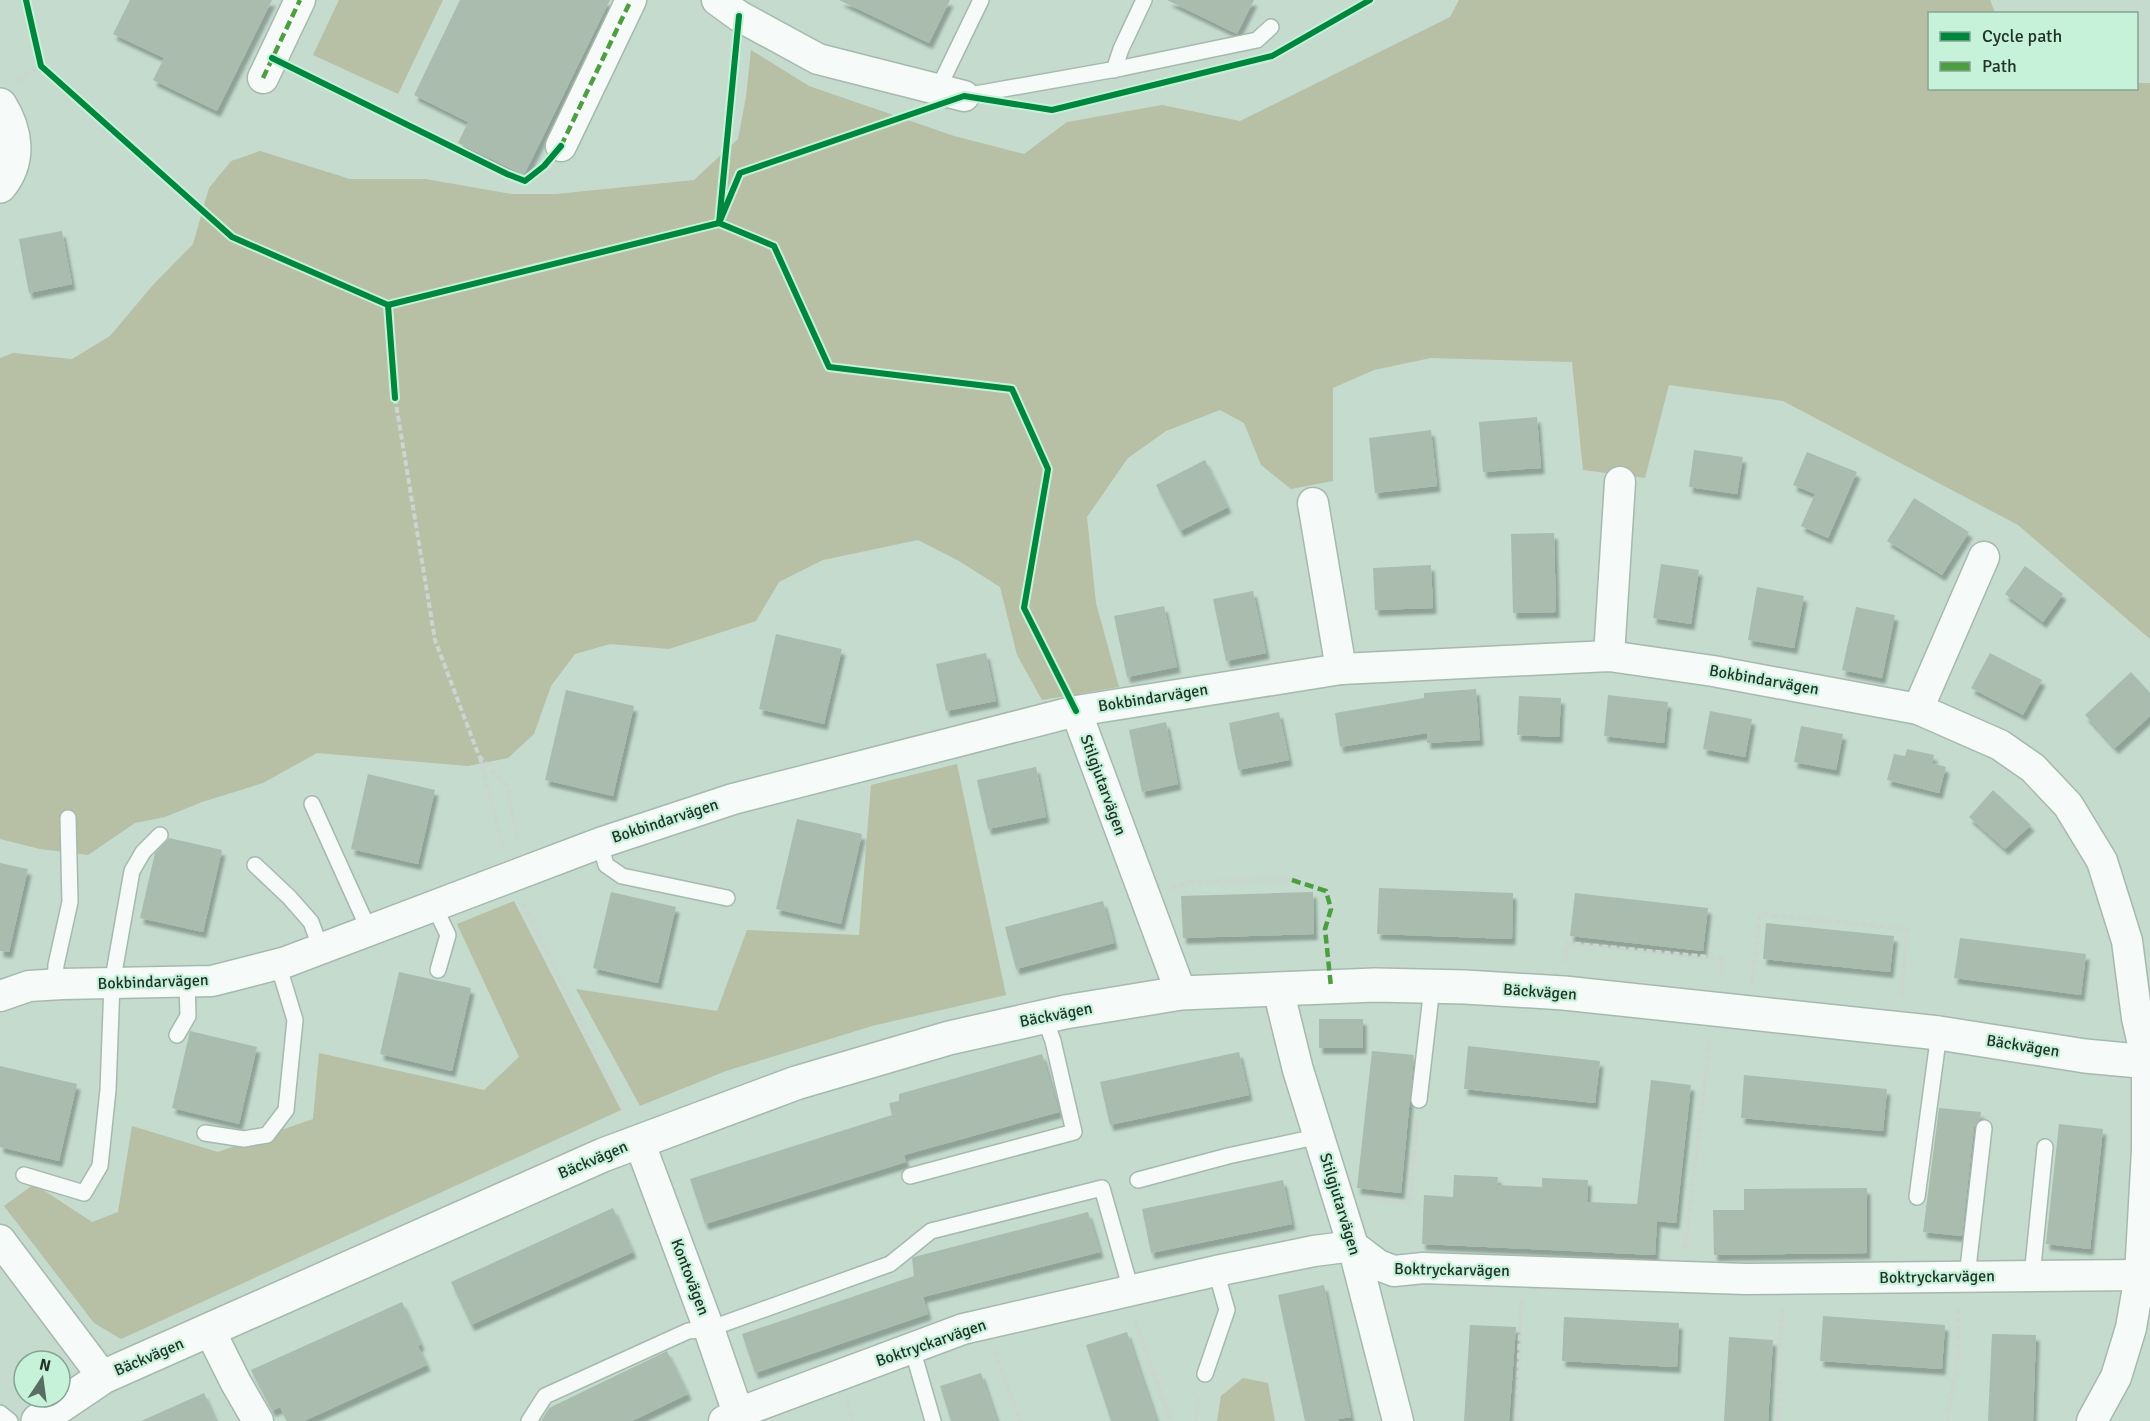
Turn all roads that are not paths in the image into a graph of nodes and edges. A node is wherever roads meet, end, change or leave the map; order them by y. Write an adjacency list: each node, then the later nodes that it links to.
1 (300, 0): 8 (street)
2 (631, 0): 11 (street)
3 (717, 0): 9 (street)
4 (981, 0): 9 (lane)
5 (1144, 0): 7 (lane)
6 (1270, 27): 7 (lane)
7 (1114, 70): 9 (lane)
8 (263, 78)
9 (951, 92)
10 (5, 94): 12 (street)
11 (561, 146)
12 (0, 186)
13 (1620, 482): 16 (street)
14 (1313, 503): 17 (street)
15 (1984, 557): 18 (street)
16 (1609, 656): 17 (street, Bokbindarvägen); 18 (street, Bokbindarvägen)
17 (1341, 669): 19 (street, Bokbindarvägen)
18 (1918, 709): 41 (street, Bokbindarvägen)
19 (1076, 711): 23 (street, Bokbindarvägen); 36 (street, Stilgjutarvägen)
20 (312, 804): 27 (lane)
21 (68, 818): 32 (lane)
22 (160, 835): 33 (lane)
23 (600, 843): 25 (lane); 26 (street, Bokbindarvägen)
24 (255, 865): 28 (lane)
25 (728, 898)
26 (434, 906): 27 (street, Bokbindarvägen); 30 (lane)
27 (369, 930): 28 (street, Bokbindarvägen)
28 (321, 949): 29 (street, Bokbindarvägen)
29 (278, 964): 31 (street, Bokbindarvägen); 44 (lane)
30 (438, 970)
31 (187, 982): 33 (street, Bokbindarvägen); 40 (lane)
32 (55, 984): 33 (street, Bokbindarvägen); 37 (street, Bokbindarvägen)
33 (112, 984): 48 (lane)
34 (1432, 987): 35 (street, Bäckvägen); 39 (street, Bäckvägen); 42 (lane)
35 (1278, 989): 36 (street, Bäckvägen); 45 (street, Stilgjutarvägen)
36 (1181, 993): 38 (street, Bäckvägen)
37 (0, 996)
38 (1044, 1017): 46 (street, Bäckvägen); 49 (lane)
39 (1939, 1033): 41 (street, Bäckvägen); 51 (lane)
40 (177, 1035)
41 (2148, 1062): 54 (street, Bokbindarvägen)
42 (1419, 1100)
43 (1984, 1128): 57 (lane)
44 (205, 1132)
45 (1320, 1136): 50 (lane); 53 (street, Stilgjutarvägen)
46 (639, 1141): 59 (street, Kontovägen); 60 (street, Bäckvägen)
47 (2045, 1147): 56 (lane)
48 (24, 1175)
49 (910, 1176)
50 (1137, 1180)
51 (1917, 1197)
52 (0, 1240): 63 (street)
53 (1353, 1246): 55 (street, Boktryckarvägen); 57 (street, Boktryckarvägen); 71 (street, Stilgjutarvägen)
54 (2144, 1266): 56 (street, Boktryckarvägen); 72 (street, Bokbindarvägen)
55 (1216, 1270): 58 (street, Boktryckarvägen); 62 (lane)
56 (2032, 1276): 57 (street, Boktryckarvägen)
57 (1963, 1277)
58 (1131, 1290): 59 (lane); 61 (street, Boktryckarvägen)
59 (709, 1329): 65 (street, Kontovägen); 69 (lane)
60 (210, 1331): 63 (street, Bäckvägen); 68 (street)
61 (912, 1348): 65 (street, Boktryckarvägen); 70 (lane)
62 (1205, 1374)
63 (103, 1377): 67 (street, Bäckvägen)
64 (0, 1413): 66 (lane)
65 (731, 1417)
66 (10, 1421)
67 (38, 1421)
68 (258, 1421)
69 (529, 1421)
70 (933, 1421)
71 (1398, 1421)
72 (2092, 1421)

